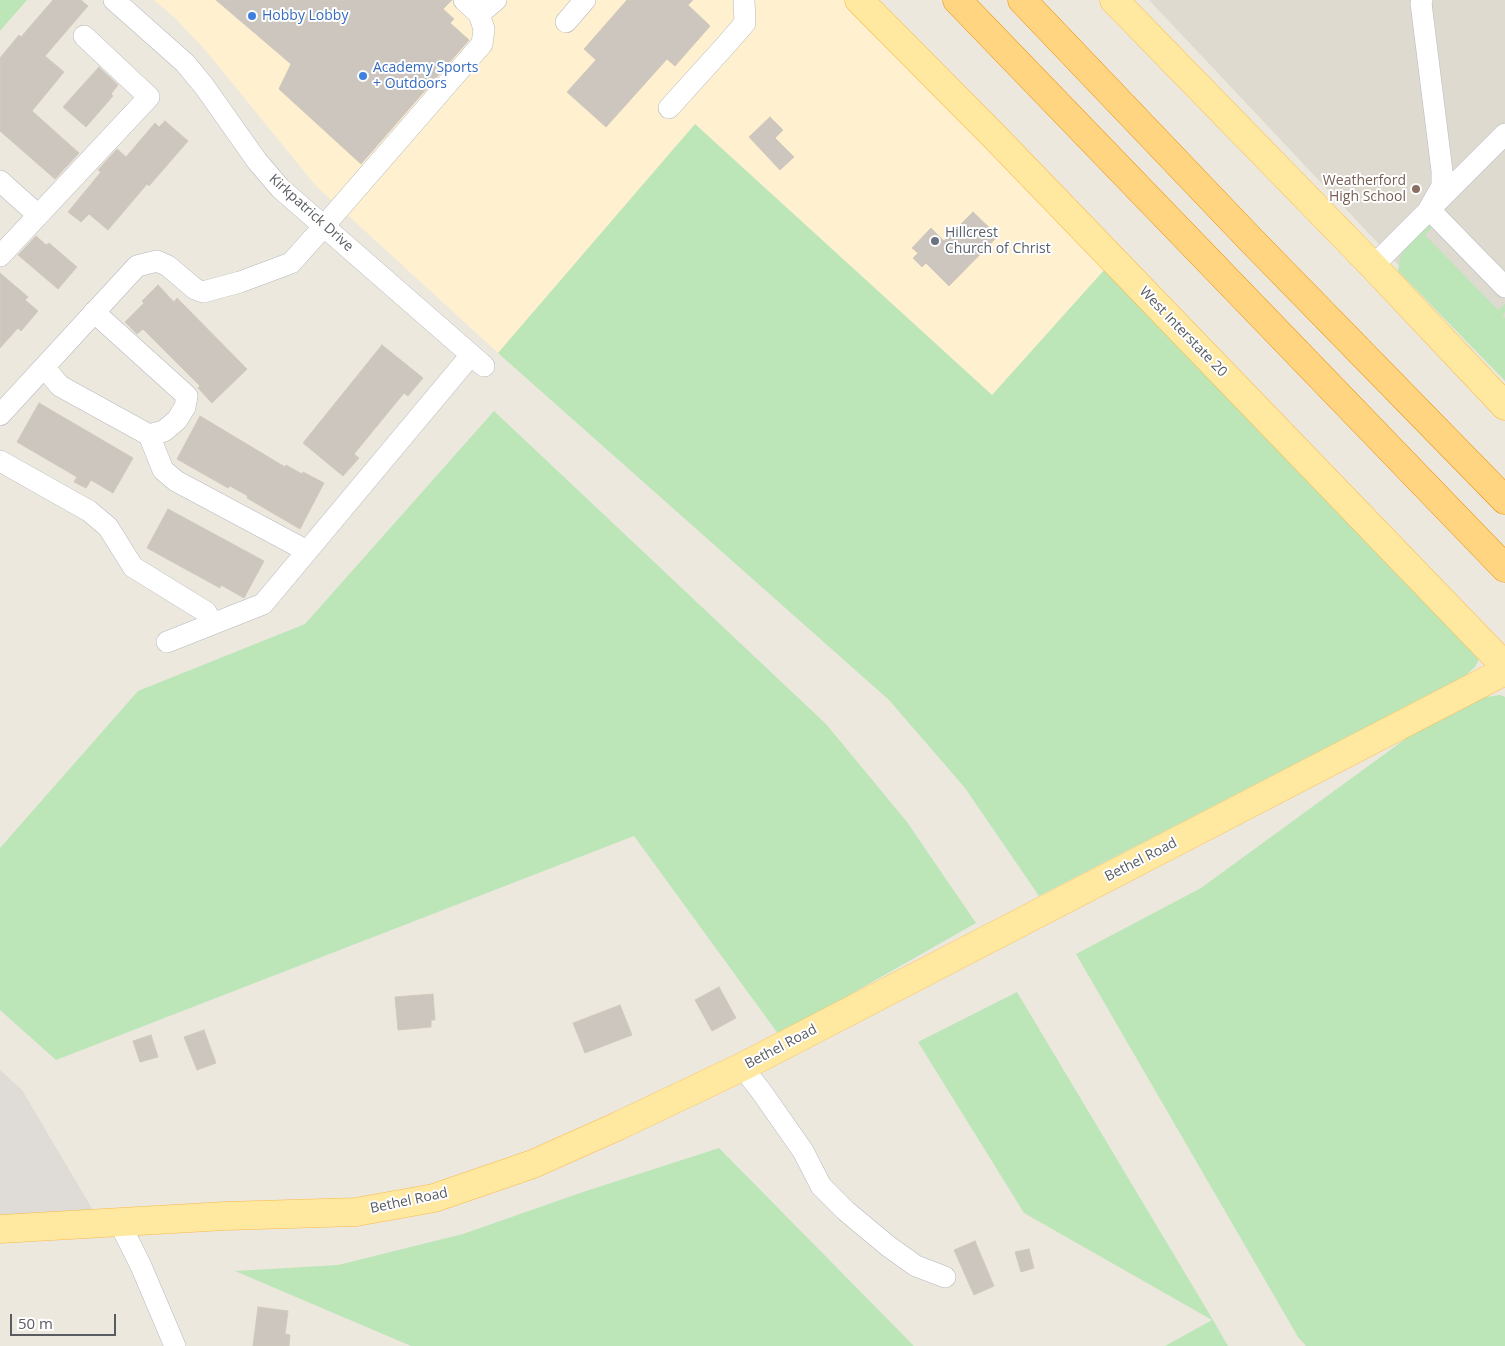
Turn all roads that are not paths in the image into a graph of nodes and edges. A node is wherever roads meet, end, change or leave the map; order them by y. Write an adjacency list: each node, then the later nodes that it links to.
1 (114, 0): 18 (street, Kirkpatrick Drive)
2 (496, 0): 10 (street)
3 (585, 0): 11 (street)
4 (744, 0): 13 (street)
5 (858, 0): 33 (main road, West Interstate 20)
6 (957, 0): 30 (highway)
7 (1022, 0): 28 (highway)
8 (1114, 0): 20 (main road)
9 (1422, 0): 16 (street)
10 (471, 7): 18 (street)
11 (566, 22)
12 (84, 36): 17 (street)
13 (669, 108)
14 (1505, 134): 16 (street)
15 (0, 181): 17 (street)
16 (1429, 209): 20 (street); 21 (street)
17 (38, 215): 19 (street)
18 (324, 226): 22 (street); 29 (street, Kirkpatrick Drive)
19 (0, 256)
20 (1373, 266): 24 (main road)
21 (1505, 288)
22 (94, 312): 23 (street); 26 (street)
23 (44, 367): 25 (street); 26 (street)
24 (1505, 406)
25 (0, 415)
26 (149, 435): 29 (street)
27 (0, 461): 31 (street)
28 (1505, 500)
29 (307, 551): 31 (street)
30 (1505, 568)
31 (212, 624): 32 (street)
32 (167, 642)
33 (1505, 666)
34 (1505, 671): 35 (main road, Bethel Road)
35 (742, 1067): 36 (main road, Bethel Road); 38 (street)
36 (119, 1222): 37 (main road, Bethel Road); 39 (street)
37 (0, 1229)
38 (945, 1277)
39 (174, 1346)

